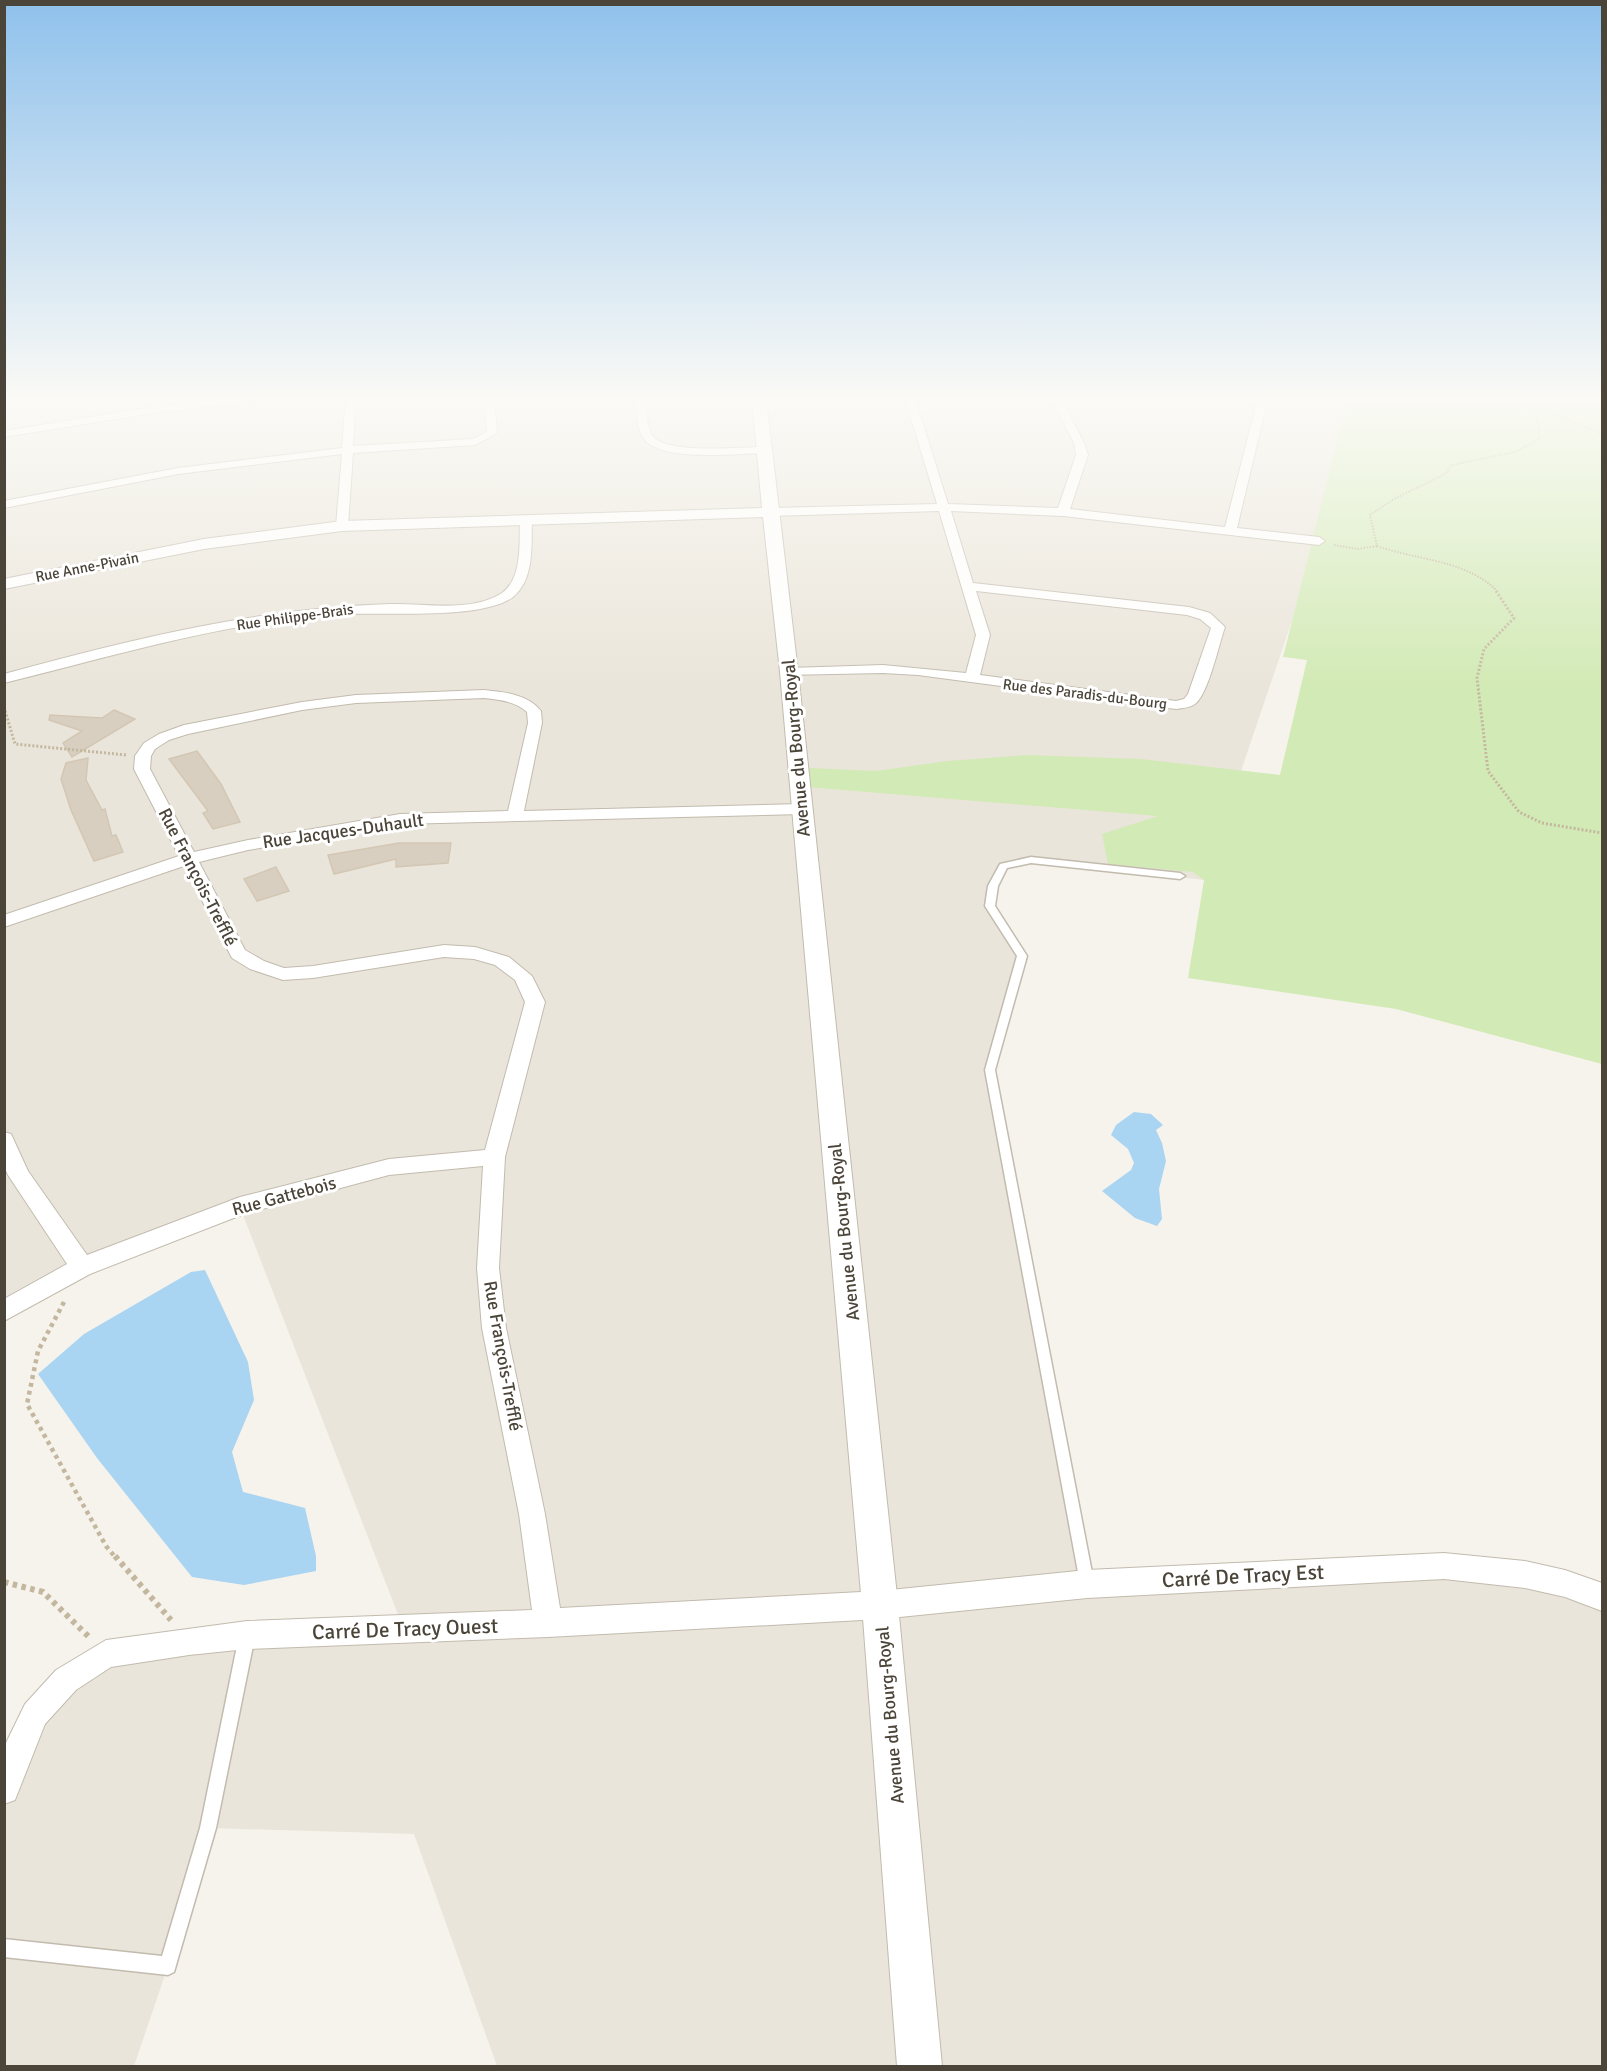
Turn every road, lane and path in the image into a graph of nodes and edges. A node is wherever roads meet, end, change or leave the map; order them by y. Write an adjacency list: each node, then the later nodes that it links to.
1 (57, 495): 8 (street)
2 (345, 495): 13 (street)
3 (769, 495): 10 (street, Avenue du Bourg-Royal)
4 (939, 495): 9 (street)
5 (1069, 495): 11 (street)
6 (1239, 495): 14 (street)
7 (1403, 495): 16 (path)
8 (4, 505)
9 (943, 507): 10 (street, Rue Anne-Pivain); 11 (street, Rue Anne-Pivain); 18 (street)
10 (771, 512): 12 (street, Rue Anne-Pivain); 19 (street, Avenue du Bourg-Royal)
11 (1063, 512): 14 (street, Rue Anne-Pivain)
12 (526, 520): 13 (street, Rue Anne-Pivain); 20 (street, Rue Philippe-Brais)
13 (342, 526): 17 (street, Rue Anne-Pivain)
14 (1230, 530): 15 (street, Rue Anne-Pivain)
15 (1319, 541): 16 (path)
16 (1377, 546): 26 (path)
17 (4, 584)
18 (969, 586): 21 (street); 21 (street, Rue des Paradis-du-Bourg)
19 (789, 672): 21 (street, Rue des Paradis-du-Bourg); 24 (street, Avenue du Bourg-Royal)
20 (4, 679)
21 (972, 679)
22 (4, 707): 23 (path)
23 (143, 756): 25 (street); 27 (street, Rue François-Trefflé)
24 (802, 809): 25 (street, Rue Jacques-Duhault); 37 (street, Avenue du Bourg-Royal)
25 (515, 815): 27 (street, Rue Jacques-Duhault)
26 (1602, 832)
27 (188, 859): 29 (street, Rue Jacques-Duhault); 31 (street, Rue François-Trefflé)
28 (1180, 876): 35 (lane)
29 (4, 921)
30 (4, 1140): 32 (street)
31 (494, 1157): 32 (street, Rue Gattebois); 38 (street, Rue François-Trefflé)
32 (82, 1267): 33 (street, Rue Gattebois); 40 (path)
33 (4, 1311)
34 (4, 1582): 41 (path)
35 (1087, 1584): 36 (street, Carré De Tracy Est); 37 (street, Carré De Tracy Est)
36 (1602, 1597)
37 (880, 1605): 38 (street, Carré De Tracy Ouest); 44 (street, Avenue du Bourg-Royal)
38 (548, 1623): 39 (street, Carré De Tracy Ouest)
39 (247, 1635): 40 (street, Carré De Tracy Ouest); 43 (lane)
40 (189, 1641): 41 (street, Carré De Tracy Ouest)
41 (106, 1654): 42 (street, Carré De Tracy Ouest)
42 (4, 1789)
43 (4, 1948)
44 (920, 2067)

